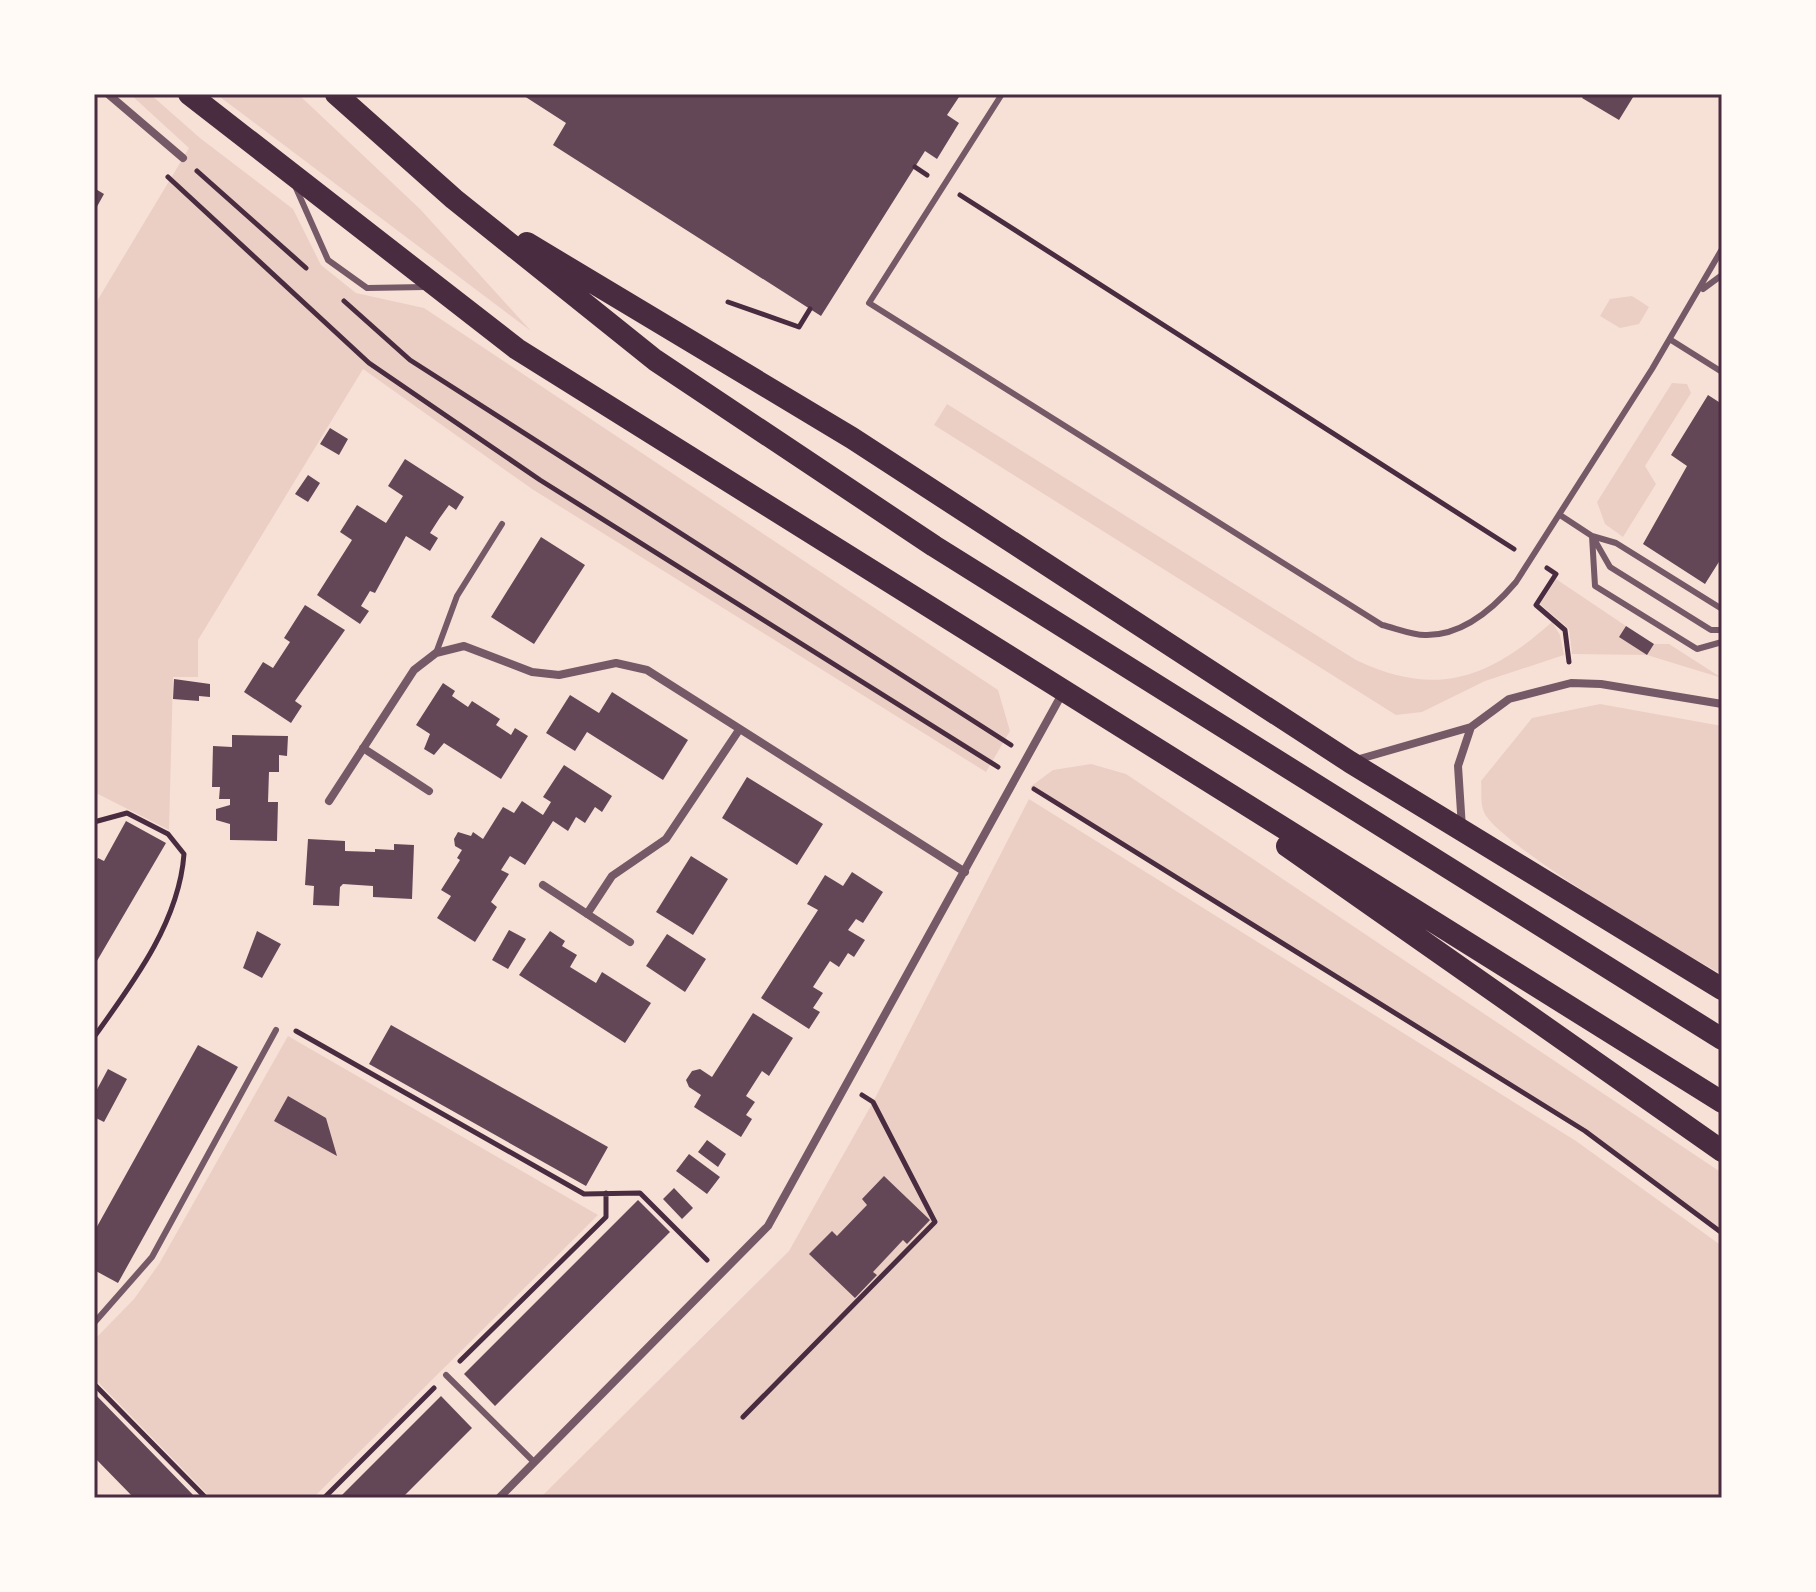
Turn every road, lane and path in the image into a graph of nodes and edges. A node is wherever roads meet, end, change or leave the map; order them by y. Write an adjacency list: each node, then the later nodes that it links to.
1 (108, 94): 5 (street)
2 (189, 94): 8 (highway)
3 (336, 94): 10 (highway)
4 (1002, 94): 9 (lane)
5 (183, 158): 12 (path)
6 (915, 167): 9 (path)
7 (161, 171): 37 (path)
8 (290, 174): 14 (highway); 14 (lane)
9 (944, 185): 24 (path); 24 (lane)
10 (454, 199): 36 (highway); 49 (highway)
11 (1722, 249): 15 (lane)
12 (308, 269)
13 (1720, 277): 15 (lane)
14 (436, 287): 30 (highway)
15 (1699, 292): 19 (lane)
16 (342, 299): 35 (path)
17 (728, 302): 18 (path)
18 (810, 309)
19 (1671, 340): 20 (lane); 21 (lane)
20 (1722, 372)
21 (1560, 515): 23 (lane); 24 (lane)
22 (502, 524): 28 (lane)
23 (1592, 536): 25 (lane); 26 (lane); 27 (lane)
24 (1532, 560): 29 (path)
25 (1722, 609)
26 (1722, 630)
27 (1722, 642)
28 (436, 653): 33 (street); 34 (street)
29 (1571, 683): 31 (street); 32 (street)
30 (1064, 690): 35 (street); 51 (highway); 52 (highway)
31 (1722, 704)
32 (1471, 727): 36 (street); 41 (street)
33 (739, 730): 42 (street); 44 (street)
34 (363, 748): 38 (street); 39 (street)
35 (1028, 756): 37 (street)
36 (1350, 762): 41 (highway)
37 (1016, 778): 42 (street); 54 (path)
38 (429, 791)
39 (329, 801)
40 (94, 822): 48 (path)
41 (1463, 833): 46 (highway)
42 (965, 872): 50 (street)
43 (543, 885): 44 (street)
44 (587, 914): 45 (street)
45 (630, 942)
46 (1722, 989)
47 (276, 1030): 53 (path); 56 (lane)
48 (94, 1037)
49 (1722, 1039)
50 (847, 1086): 55 (street); 59 (path)
51 (1722, 1102)
52 (1722, 1151)
53 (606, 1193): 55 (path); 57 (path)
54 (1722, 1233)
55 (722, 1275): 60 (street)
56 (94, 1323)
57 (446, 1375): 60 (lane); 62 (path)
58 (94, 1384): 61 (path)
59 (743, 1417)
60 (534, 1462): 63 (street)
61 (206, 1498)
62 (324, 1498)
63 (499, 1498)

